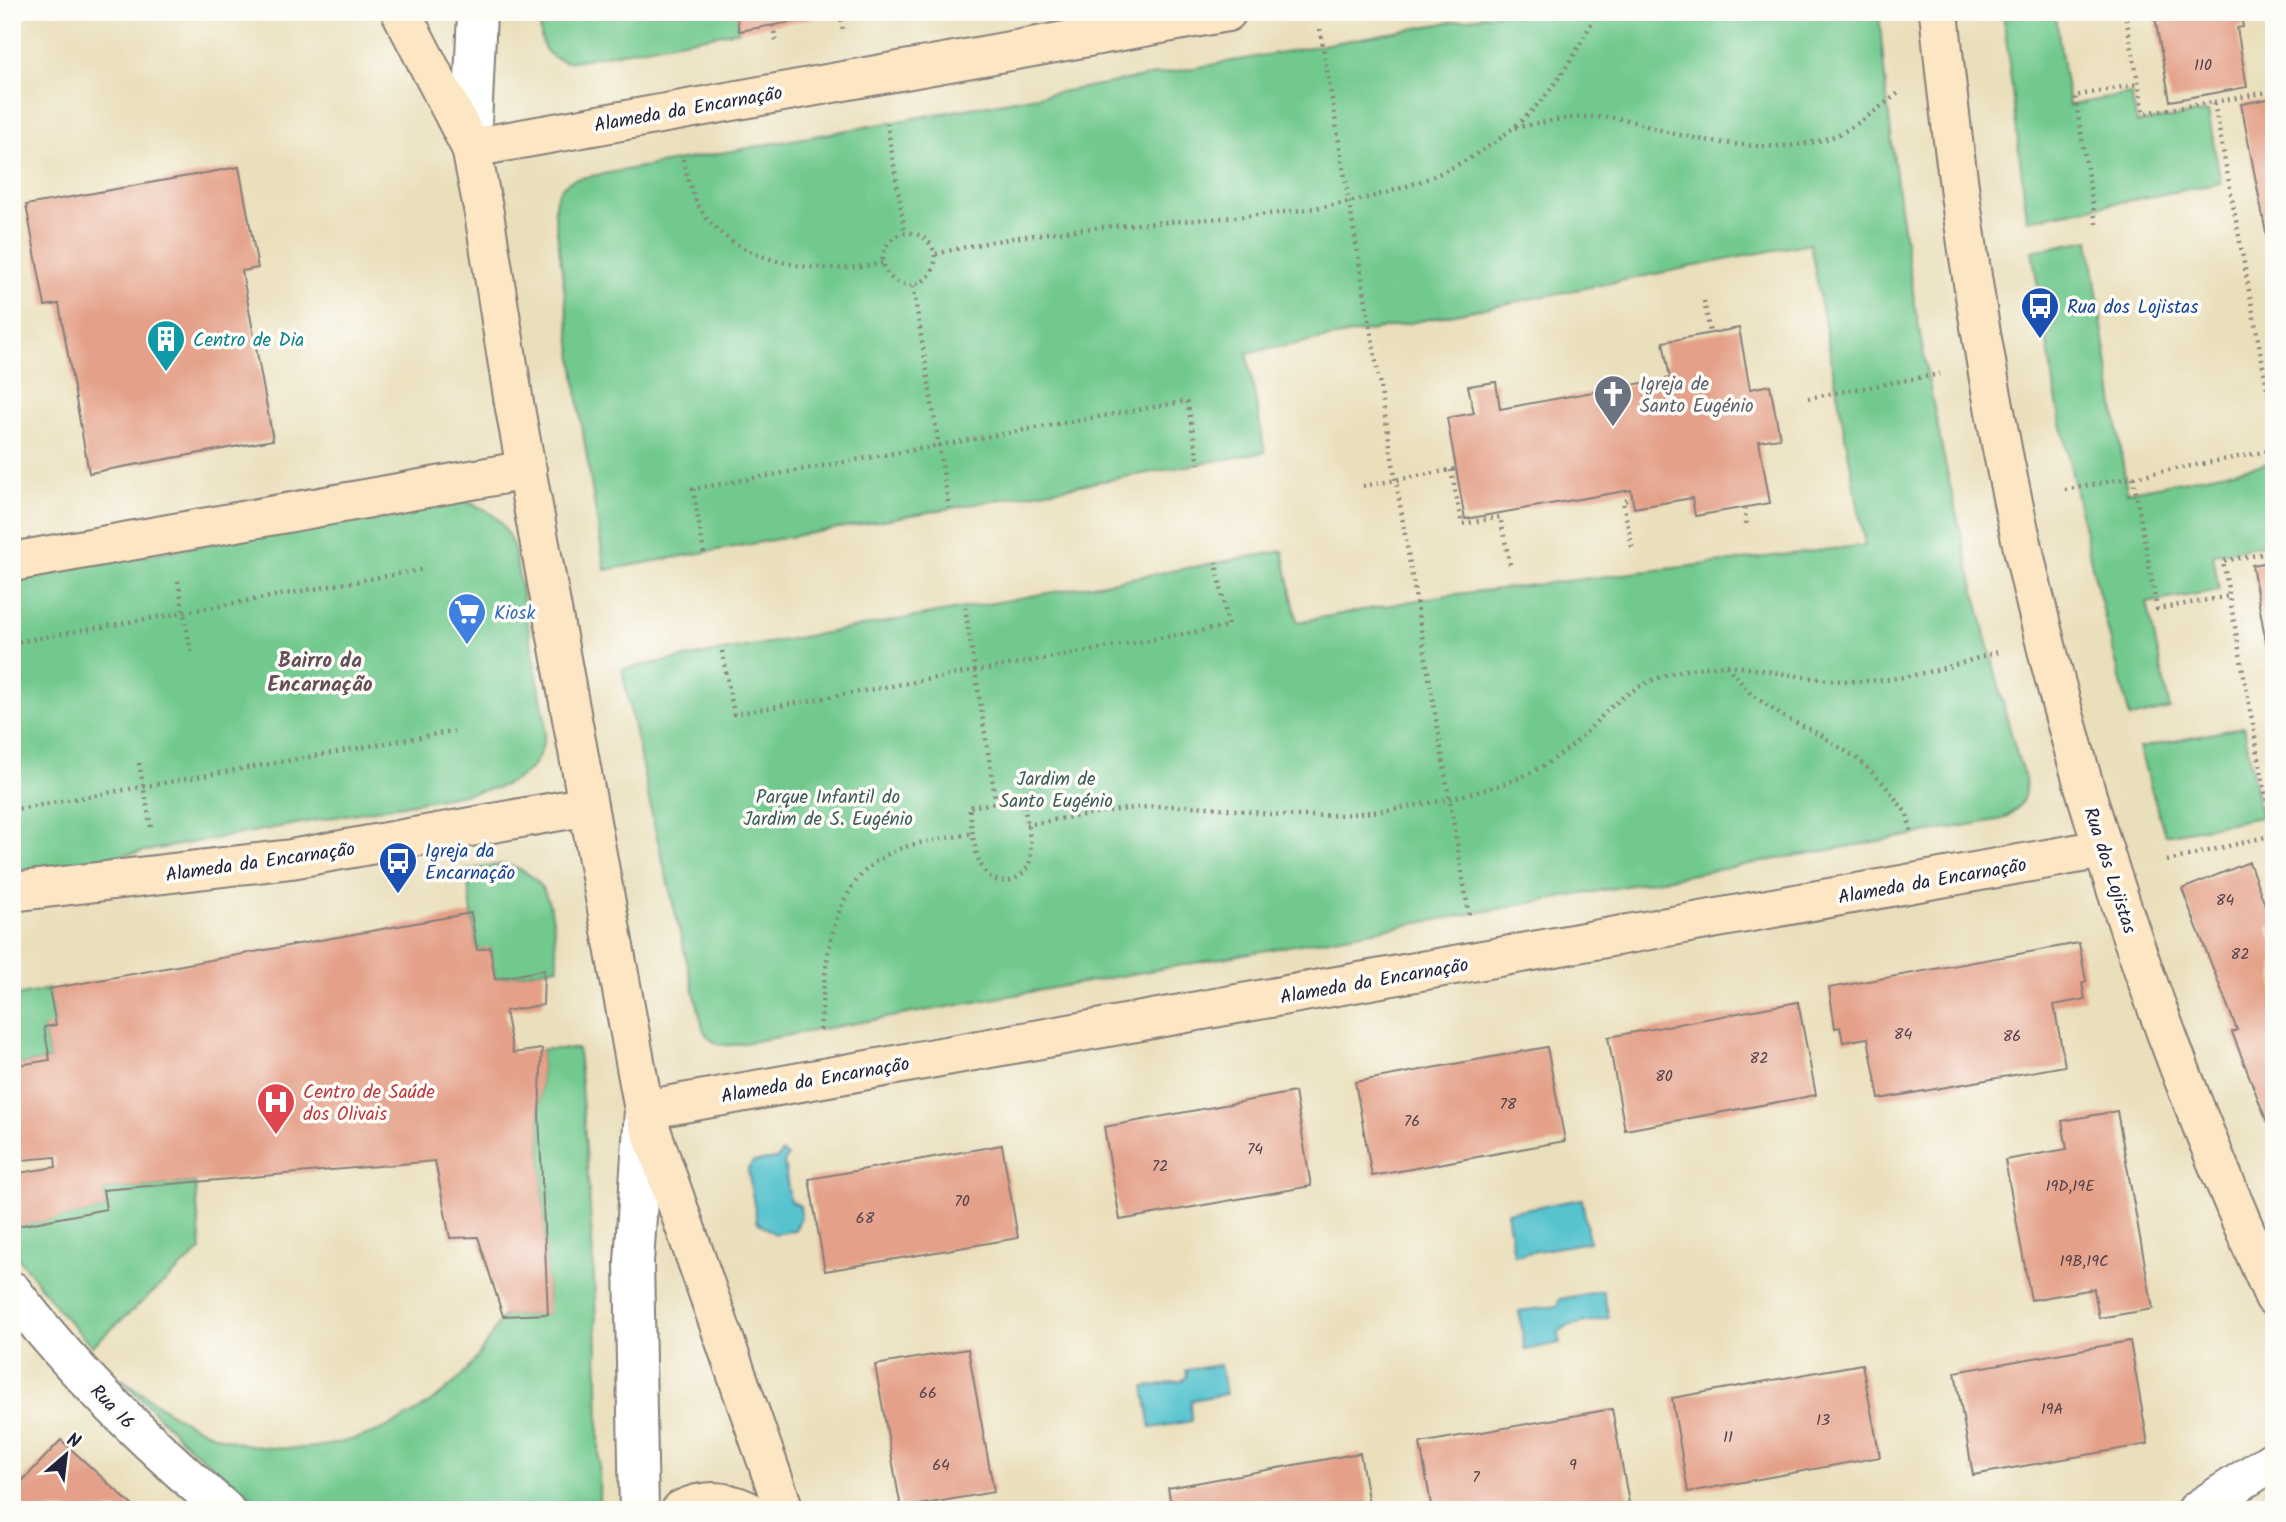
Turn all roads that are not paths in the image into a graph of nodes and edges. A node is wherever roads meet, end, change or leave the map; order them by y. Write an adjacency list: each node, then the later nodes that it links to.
1 (401, 12): 5 (street)
2 (477, 12): 5 (street)
3 (1227, 12): 5 (street, Alameda da Encarnação)
4 (1939, 12): 9 (street, Rua dos Lojistas)
5 (471, 148): 6 (street)
6 (527, 470): 7 (street); 8 (street)
7 (12, 562)
8 (588, 806): 10 (street, Alameda da Encarnação); 11 (street)
9 (2103, 849): 11 (street, Alameda da Encarnação); 13 (street, Rua dos Lojistas)
10 (12, 892)
11 (644, 1110): 16 (street); 19 (street)
12 (12, 1291): 15 (street, Rua 16)
13 (2274, 1297)
14 (2274, 1460): 20 (street)
15 (225, 1510)
16 (639, 1510)
17 (681, 1510): 18 (street)
18 (746, 1510)
19 (784, 1510)
20 (2197, 1510)

